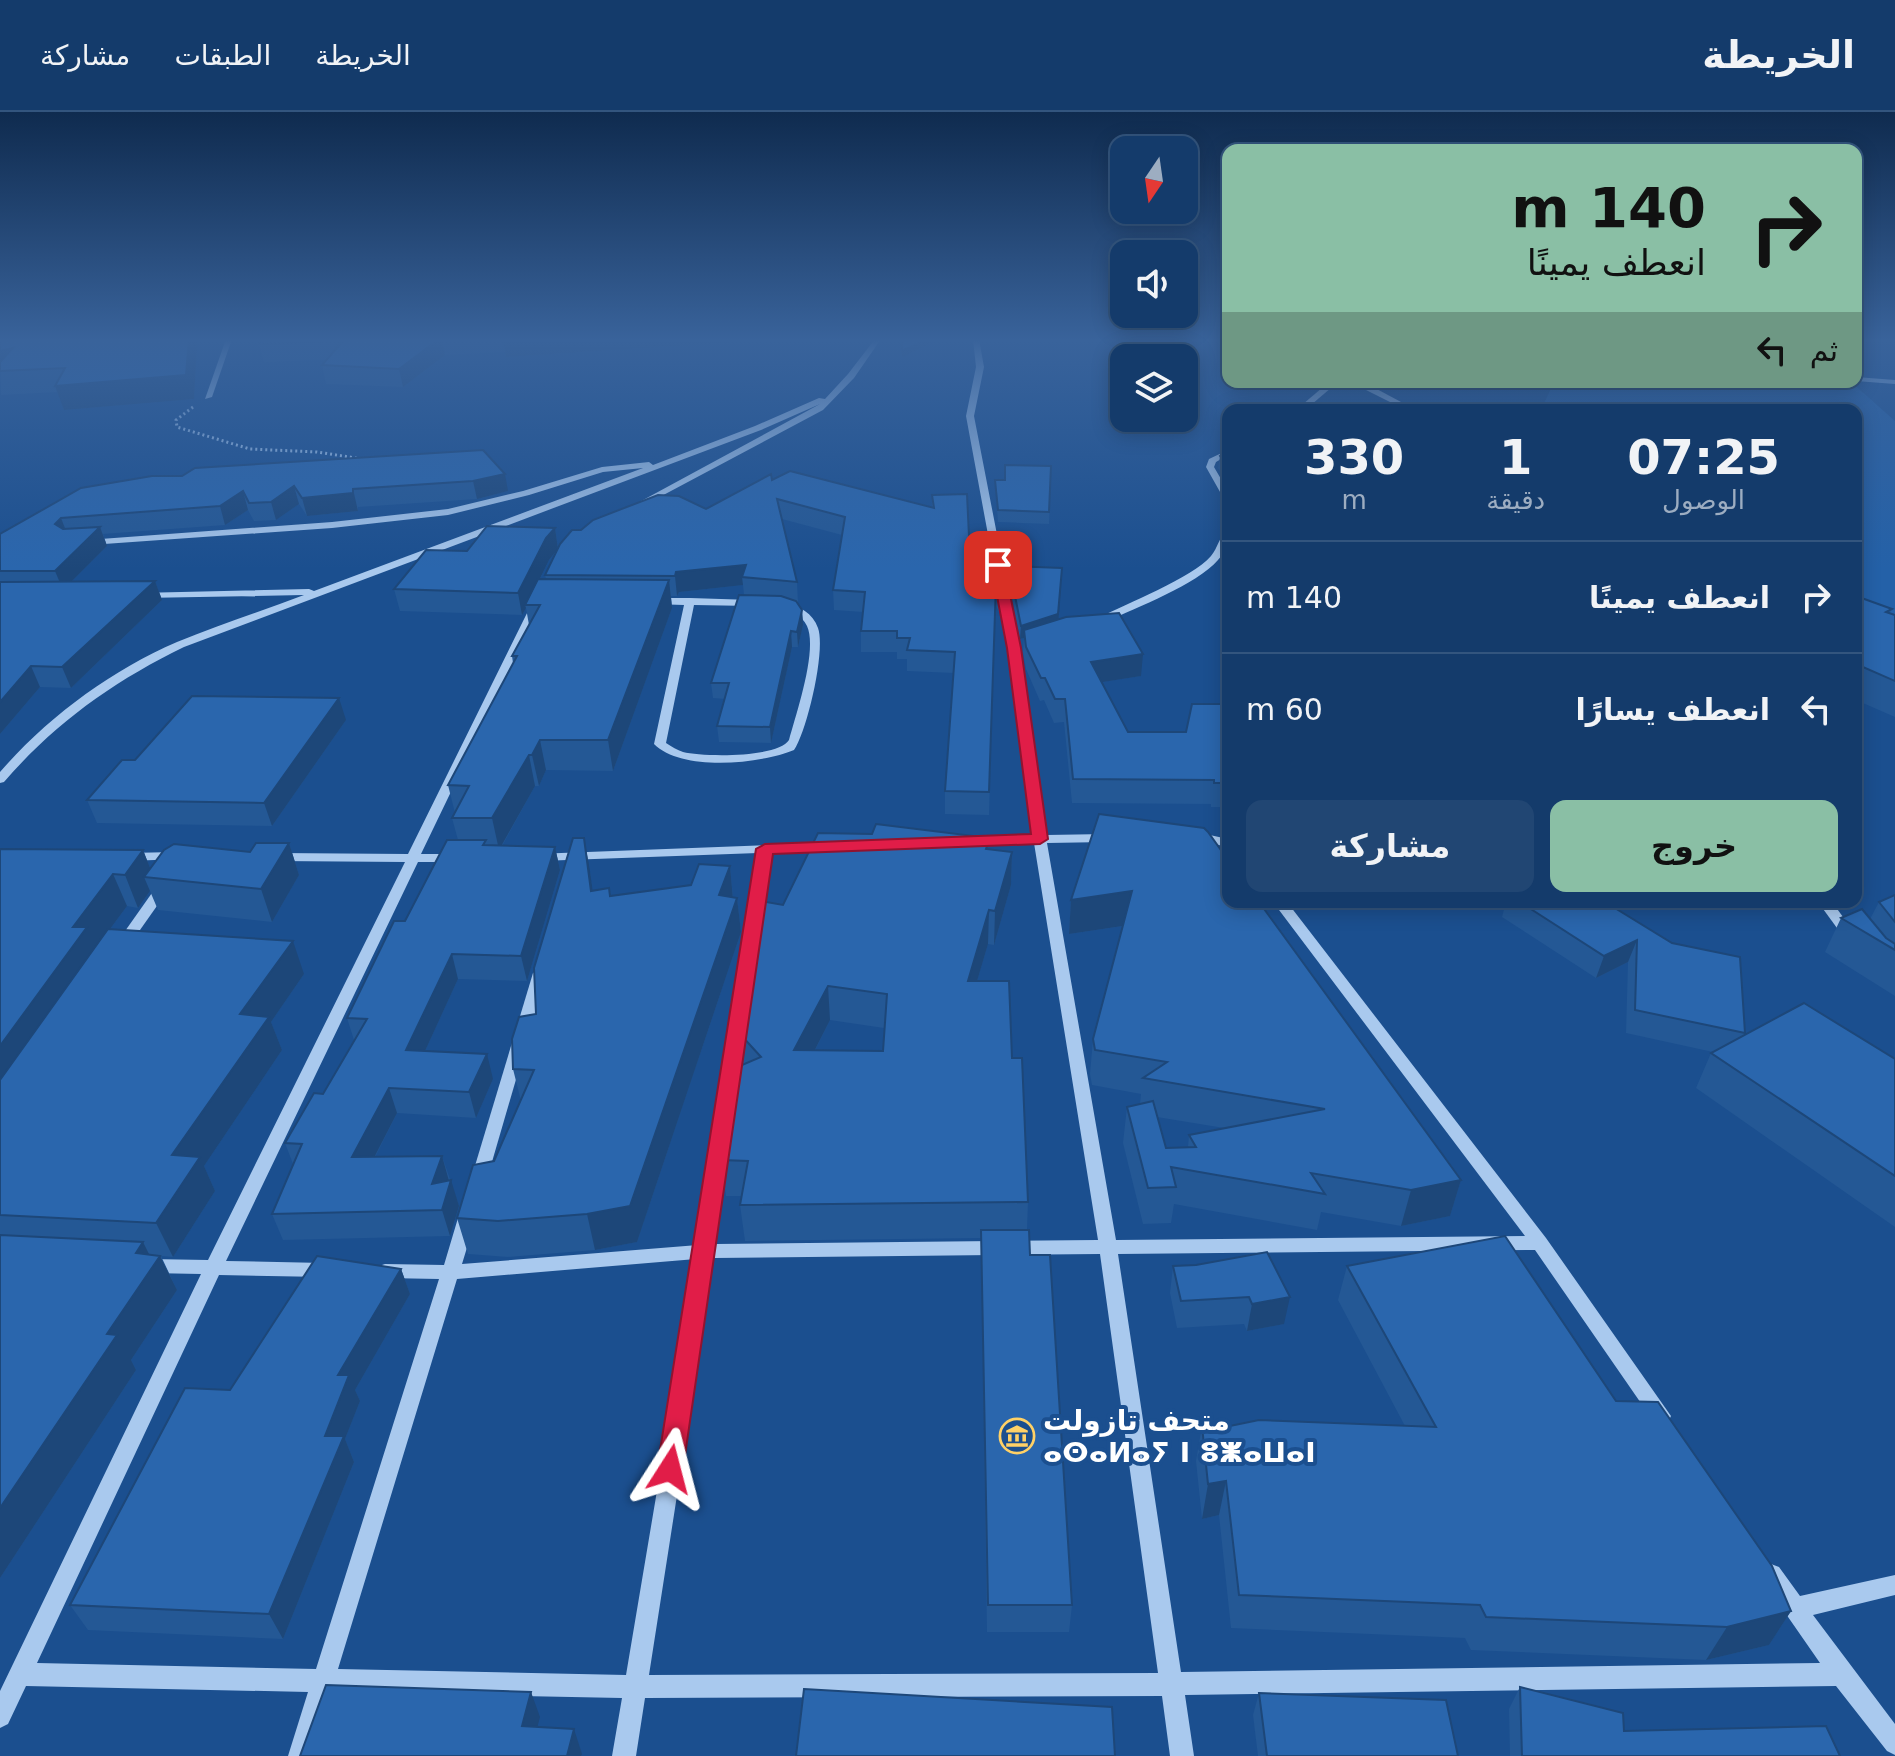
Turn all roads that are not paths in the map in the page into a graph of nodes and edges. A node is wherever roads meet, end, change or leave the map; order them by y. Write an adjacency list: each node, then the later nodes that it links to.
1 (787, 416): 5 (street)
2 (808, 416): 7 (street)
3 (970, 416): 19 (street)
4 (1222, 455): 6 (street)
5 (662, 464): 8 (street); 10 (street)
6 (1222, 488)
7 (630, 509)
8 (81, 542)
9 (1222, 545): 15 (street)
10 (325, 591): 11 (street); 16 (street)
11 (124, 595)
12 (538, 601): 28 (street)
13 (645, 601): 14 (street)
14 (690, 601): 14 (street)
15 (1097, 622)
16 (0, 779)
17 (1178, 836): 20 (street)
18 (1117, 837): 19 (street)
19 (1040, 839): 21 (street); 35 (street)
20 (1222, 841)
21 (963, 842)
22 (841, 846): 23 (street)
23 (765, 849): 27 (street); 36 (street)
24 (108, 857): 32 (street)
25 (260, 857): 28 (street)
26 (471, 858): 28 (street)
27 (530, 858)
28 (412, 859): 38 (street)
29 (1285, 908): 34 (street)
30 (1829, 908): 31 (street)
31 (1858, 947)
32 (114, 957)
33 (544, 961): 41 (street)
34 (1540, 1243): 35 (street); 42 (street)
35 (1108, 1247): 36 (street); 49 (street)
36 (706, 1251): 41 (street); 50 (street)
37 (137, 1265): 38 (street)
38 (213, 1269): 39 (street); 46 (street)
39 (340, 1270)
40 (372, 1271): 41 (street)
41 (451, 1272): 48 (street)
42 (1668, 1425)
43 (1759, 1556): 45 (street)
44 (1895, 1585): 45 (street)
45 (1795, 1608): 47 (street)
46 (21, 1674): 48 (street); 51 (street)
47 (1841, 1674): 49 (street); 52 (street)
48 (323, 1681): 50 (street); 53 (street)
49 (1171, 1684): 50 (street); 55 (street)
50 (635, 1687): 54 (street)
51 (0, 1716)
52 (1895, 1743)
53 (300, 1756)
54 (624, 1756)
55 (1182, 1756)

